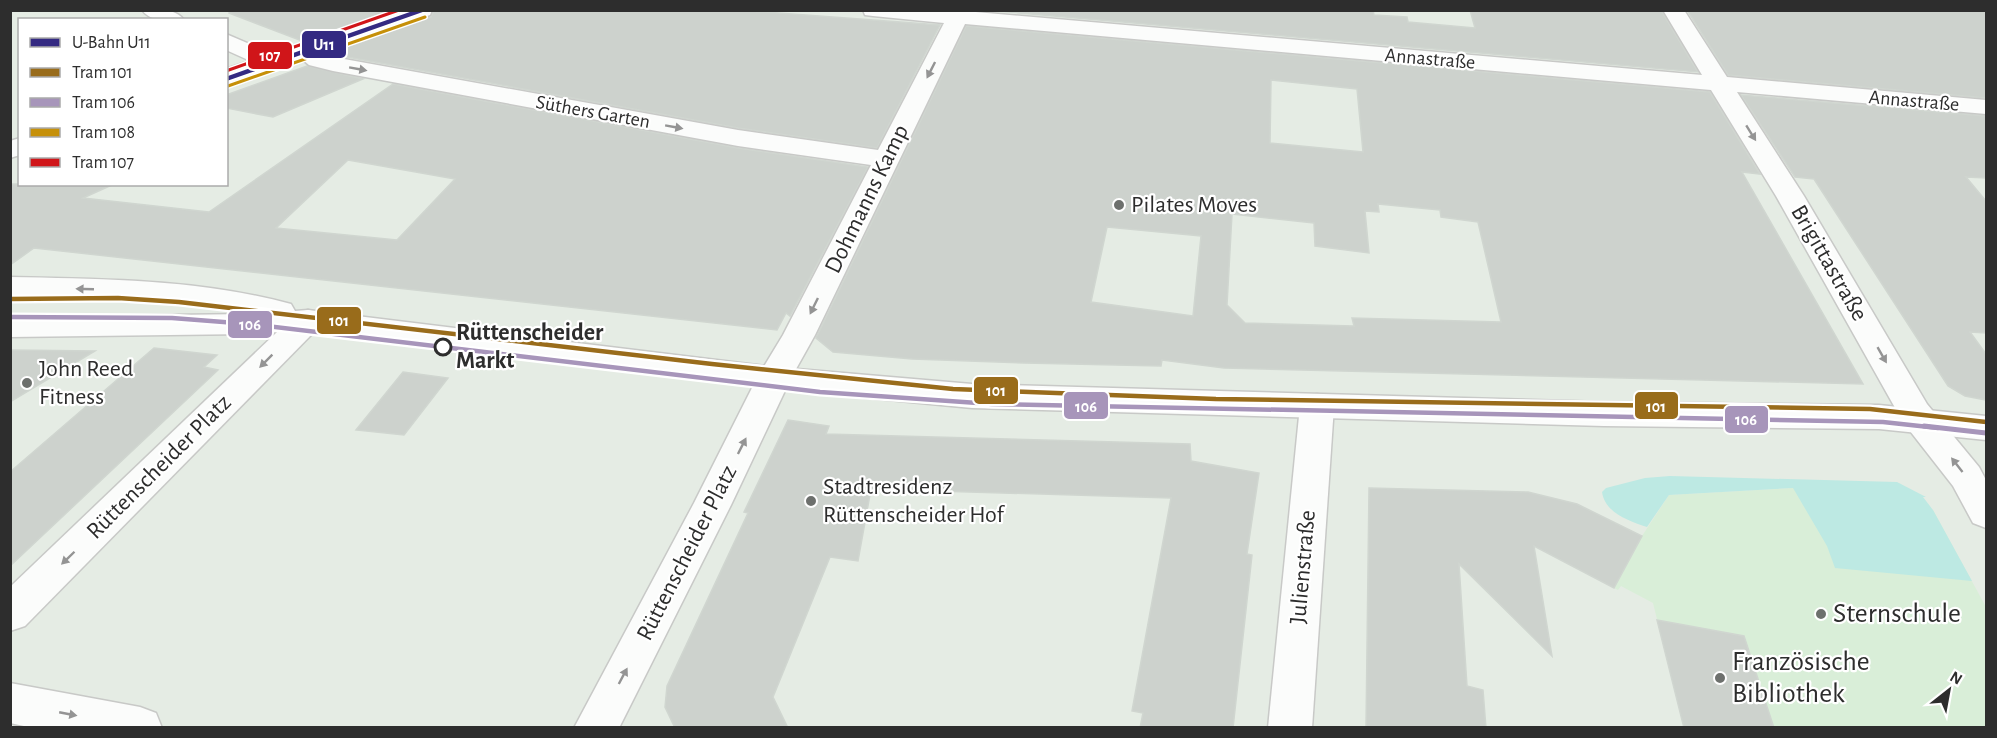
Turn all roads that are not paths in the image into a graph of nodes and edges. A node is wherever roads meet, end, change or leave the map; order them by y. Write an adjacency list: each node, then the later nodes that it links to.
1 (152, 10): 6 (street)
2 (422, 10): 9 (street)
3 (873, 10): 5 (street, Annastraße)
4 (1673, 10): 12 (street, Brigittastraße)
5 (913, 12): 7 (street, Annastraße)
6 (170, 18)
7 (957, 18): 12 (street, Annastraße); 14 (street, Dohmanns Kamp, one-way to 14)
8 (228, 42): 10 (street)
9 (303, 51): 10 (street); 14 (street, Süthers Garten, one-way to 14)
10 (272, 62): 11 (street)
11 (228, 76)
12 (1720, 84): 13 (street, Annastraße); 20 (street, Brigittastraße, one-way to 20)
13 (1986, 107)
14 (886, 159): 18 (street, Dohmanns Kamp, one-way to 18)
15 (10, 286): 16 (street, one-way to 15)
16 (308, 320): 17 (street); 18 (street); 23 (street, Rüttenscheider Platz, one-way to 23)
17 (10, 327)
18 (774, 378): 19 (street); 26 (street, Rüttenscheider Platz, one-way to 18)
19 (1317, 406): 20 (street); 27 (street, Julienstraße)
20 (1922, 421): 21 (street); 22 (street, Brigittastraße, one-way to 20)
21 (1986, 428)
22 (1986, 513)
23 (20, 605)
24 (10, 703): 25 (street, one-way to 25)
25 (140, 728)
26 (596, 728)
27 (1290, 728)

